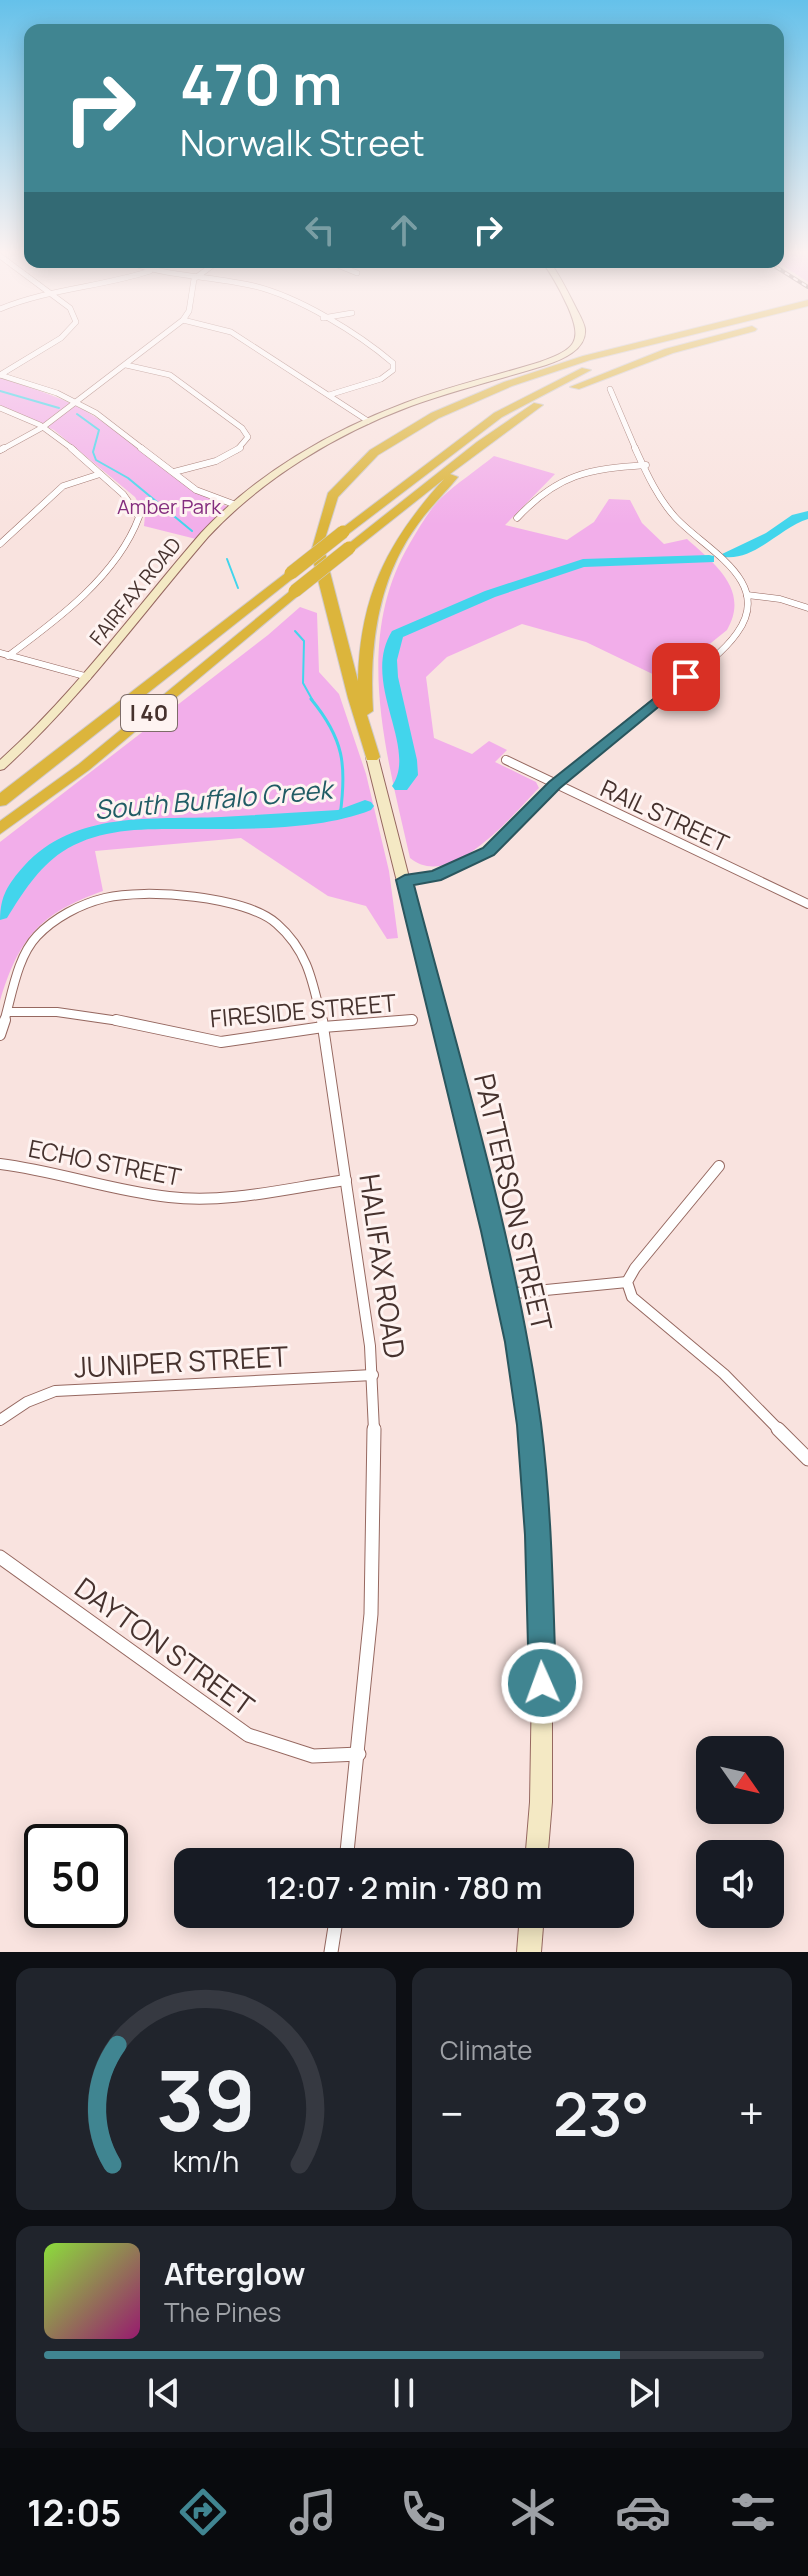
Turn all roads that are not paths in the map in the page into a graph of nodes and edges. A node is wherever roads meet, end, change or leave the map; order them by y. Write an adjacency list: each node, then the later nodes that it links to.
1 (51, 343): 10 (street)
2 (154, 343): 9 (street)
3 (248, 343): 12 (street)
4 (362, 343): 12 (street)
5 (576, 343): 15 (street, FAIRFAX ROAD)
6 (657, 343): 29 (highway)
7 (666, 343): 33 (highway, I 40, bridge)
8 (695, 343): 16 (highway, I 40)
9 (126, 365): 13 (street); 20 (street)
10 (0, 375): 13 (street)
11 (610, 389): 19 (street)
12 (329, 395): 15 (street)
13 (78, 402): 17 (street); 20 (street)
14 (0, 408): 17 (street)
15 (368, 421): 22 (street, FAIRFAX ROAD)
16 (509, 423): 29 (highway); 34 (highway, I 40, bridge)
17 (43, 427): 18 (street); 21 (street)
18 (0, 450)
19 (646, 465): 23 (street); 25 (street)
20 (174, 472): 22 (street)
21 (100, 474): 24 (street); 27 (street)
22 (236, 505): 28 (street, FAIRFAX ROAD)
23 (517, 518)
24 (0, 544)
25 (747, 595): 26 (street); 32 (street)
26 (808, 608)
27 (4, 655): 28 (street)
28 (88, 677): 31 (street, FAIRFAX ROAD)
29 (372, 757): 35 (street, PATTERSON STREET)
30 (506, 760): 32 (street, RAIL STREET)
31 (0, 766)
32 (554, 785): 35 (street); 36 (street, RAIL STREET)
33 (0, 801)
34 (0, 829)
35 (405, 880): 45 (street, PATTERSON STREET)
36 (808, 904)
37 (8, 1012): 39 (street, FIRESIDE STREET); 39 (street, HALIFAX ROAD); 40 (street)
38 (412, 1020): 39 (street, FIRESIDE STREET)
39 (323, 1027): 43 (street, HALIFAX ROAD)
40 (0, 1035)
41 (0, 1164): 43 (street, ECHO STREET)
42 (719, 1166): 44 (street)
43 (346, 1180): 46 (street, HALIFAX ROAD)
44 (627, 1282): 45 (street); 48 (street)
45 (506, 1294): 52 (street, PATTERSON STREET)
46 (373, 1375): 47 (street, JUNIPER STREET); 50 (street, HALIFAX ROAD)
47 (0, 1420)
48 (808, 1459)
49 (0, 1557): 50 (street, DAYTON STREET)
50 (359, 1754): 51 (street, HALIFAX ROAD)
51 (348, 1848)
52 (537, 1848)
53 (335, 1928): 55 (street)
54 (531, 1928): 56 (street)
55 (331, 1952)
56 (529, 1952)

